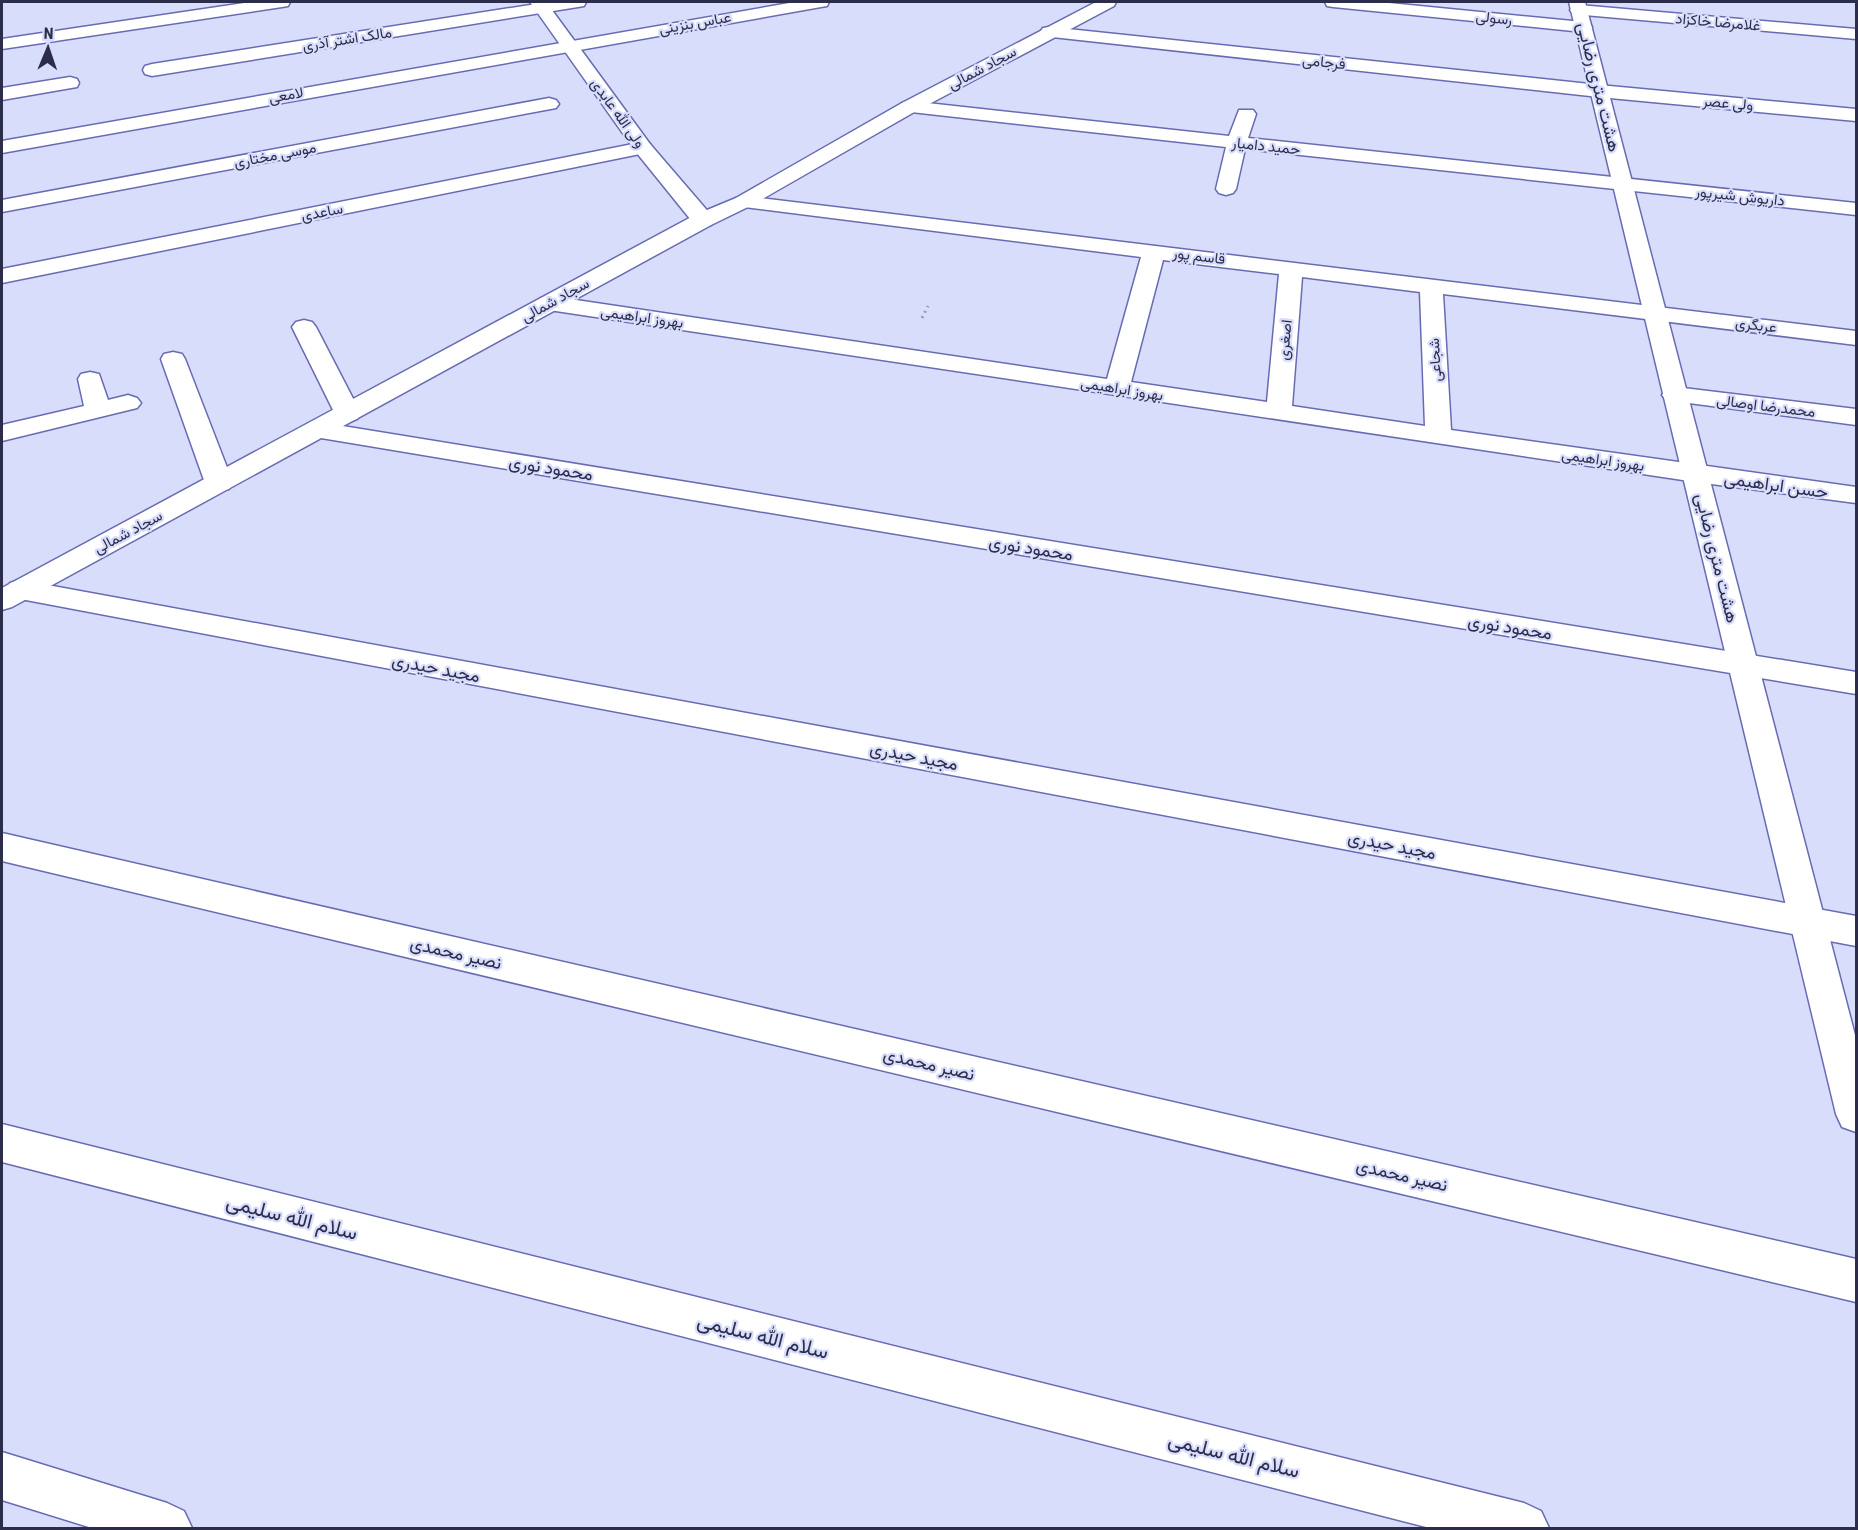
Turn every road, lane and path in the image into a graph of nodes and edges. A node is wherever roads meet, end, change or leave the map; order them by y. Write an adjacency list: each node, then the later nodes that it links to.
1 (282, 2): 10 (street)
2 (578, 2): 6 (street, مالک اشتر آذری)
3 (821, 2): 11 (street, عباس بنزینی)
4 (1108, 2): 8 (street, سجاد شمالی)
5 (1333, 2): 7 (street, رسولی)
6 (540, 5): 11 (street, ولی الله عابدی); 12 (street, مالک اشتر آذری)
7 (1580, 13): 9 (street, غلامرضا خاکزاد); 14 (street, هشت متری رضایی)
8 (1049, 32): 14 (street, فرجامی); 17 (street, سجاد شمالی)
9 (1857, 34)
10 (2, 44)
11 (570, 44): 22 (street, لامعی); 23 (street, ولی الله عابدی)
12 (152, 70)
13 (70, 83): 15 (street)
14 (1599, 91): 19 (street, ولی عصر); 25 (street, هشت متری رضایی)
15 (2, 94)
16 (549, 104): 28 (street, موسی مختاری)
17 (909, 107): 21 (street, حمید دامیار); 27 (street, سجاد شمالی)
18 (1246, 114): 21 (street)
19 (1857, 115)
20 (1417, 140): 24 (street)
21 (1237, 142): 24 (street, حمید دامیار); 26 (street)
22 (2, 147)
23 (643, 148): 30 (street, ولی الله عابدی); 33 (street, ساعدی)
24 (1416, 162): 25 (street, حمید دامیار)
25 (1623, 184): 29 (street, داریوش شیرپور); 36 (street, هشت متری رضایی)
26 (1226, 189)
27 (743, 202): 30 (street, سجاد شمالی); 31 (street, قاسم پور)
28 (2, 206)
29 (1857, 208)
30 (703, 220): 35 (street, سجاد شمالی)
31 (1154, 251): 32 (street, قاسم پور); 41 (street)
32 (1291, 268): 34 (street, قاسم پور); 45 (street, اصغری)
33 (2, 276)
34 (1431, 285): 36 (street, قاسم پور); 50 (street, شجاعی)
35 (549, 303): 41 (street, بهروز ابراهیمی); 46 (street, سجاد شمالی)
36 (1655, 313): 38 (street, عربگری); 42 (street, هشت متری رضایی)
37 (304, 327): 46 (street)
38 (1857, 338)
39 (173, 359): 52 (street)
40 (90, 378): 44 (street)
41 (1117, 388): 45 (street, بهروز ابراهیمی)
42 (1675, 395): 47 (street, محمدرضا اوصالی); 51 (street, هشت متری رضایی)
43 (128, 403): 44 (street)
44 (98, 410): 49 (street)
45 (1279, 412): 50 (street, بهروز ابراهیمی)
46 (348, 414): 48 (street, سجاد شمالی)
47 (1857, 417)
48 (318, 430): 52 (street, سجاد شمالی); 55 (street, محمود نوری)
49 (2, 433)
50 (1438, 436): 51 (street, بهروز ابراهیمی)
51 (1696, 474): 53 (street, حسن ابراهیمی); 55 (street, هشت متری رضایی)
52 (219, 483): 54 (street, سجاد شمالی)
53 (1857, 495)
54 (11, 595): 58 (street, مجید حیدری)
55 (1743, 666): 56 (street, محمود نوری); 58 (street, هشت متری رضایی)
56 (1857, 683)
57 (2, 847): 62 (street, نصیر محمدی)
58 (1808, 922): 59 (street, مجید حیدری); 60 (street, هشت متری رضایی)
59 (1857, 931)
60 (1857, 1114)
61 (2, 1143): 65 (street, سلام الله سلیمی)
62 (1857, 1281)
63 (2, 1476): 64 (street)
64 (167, 1528)
65 (1524, 1528)

